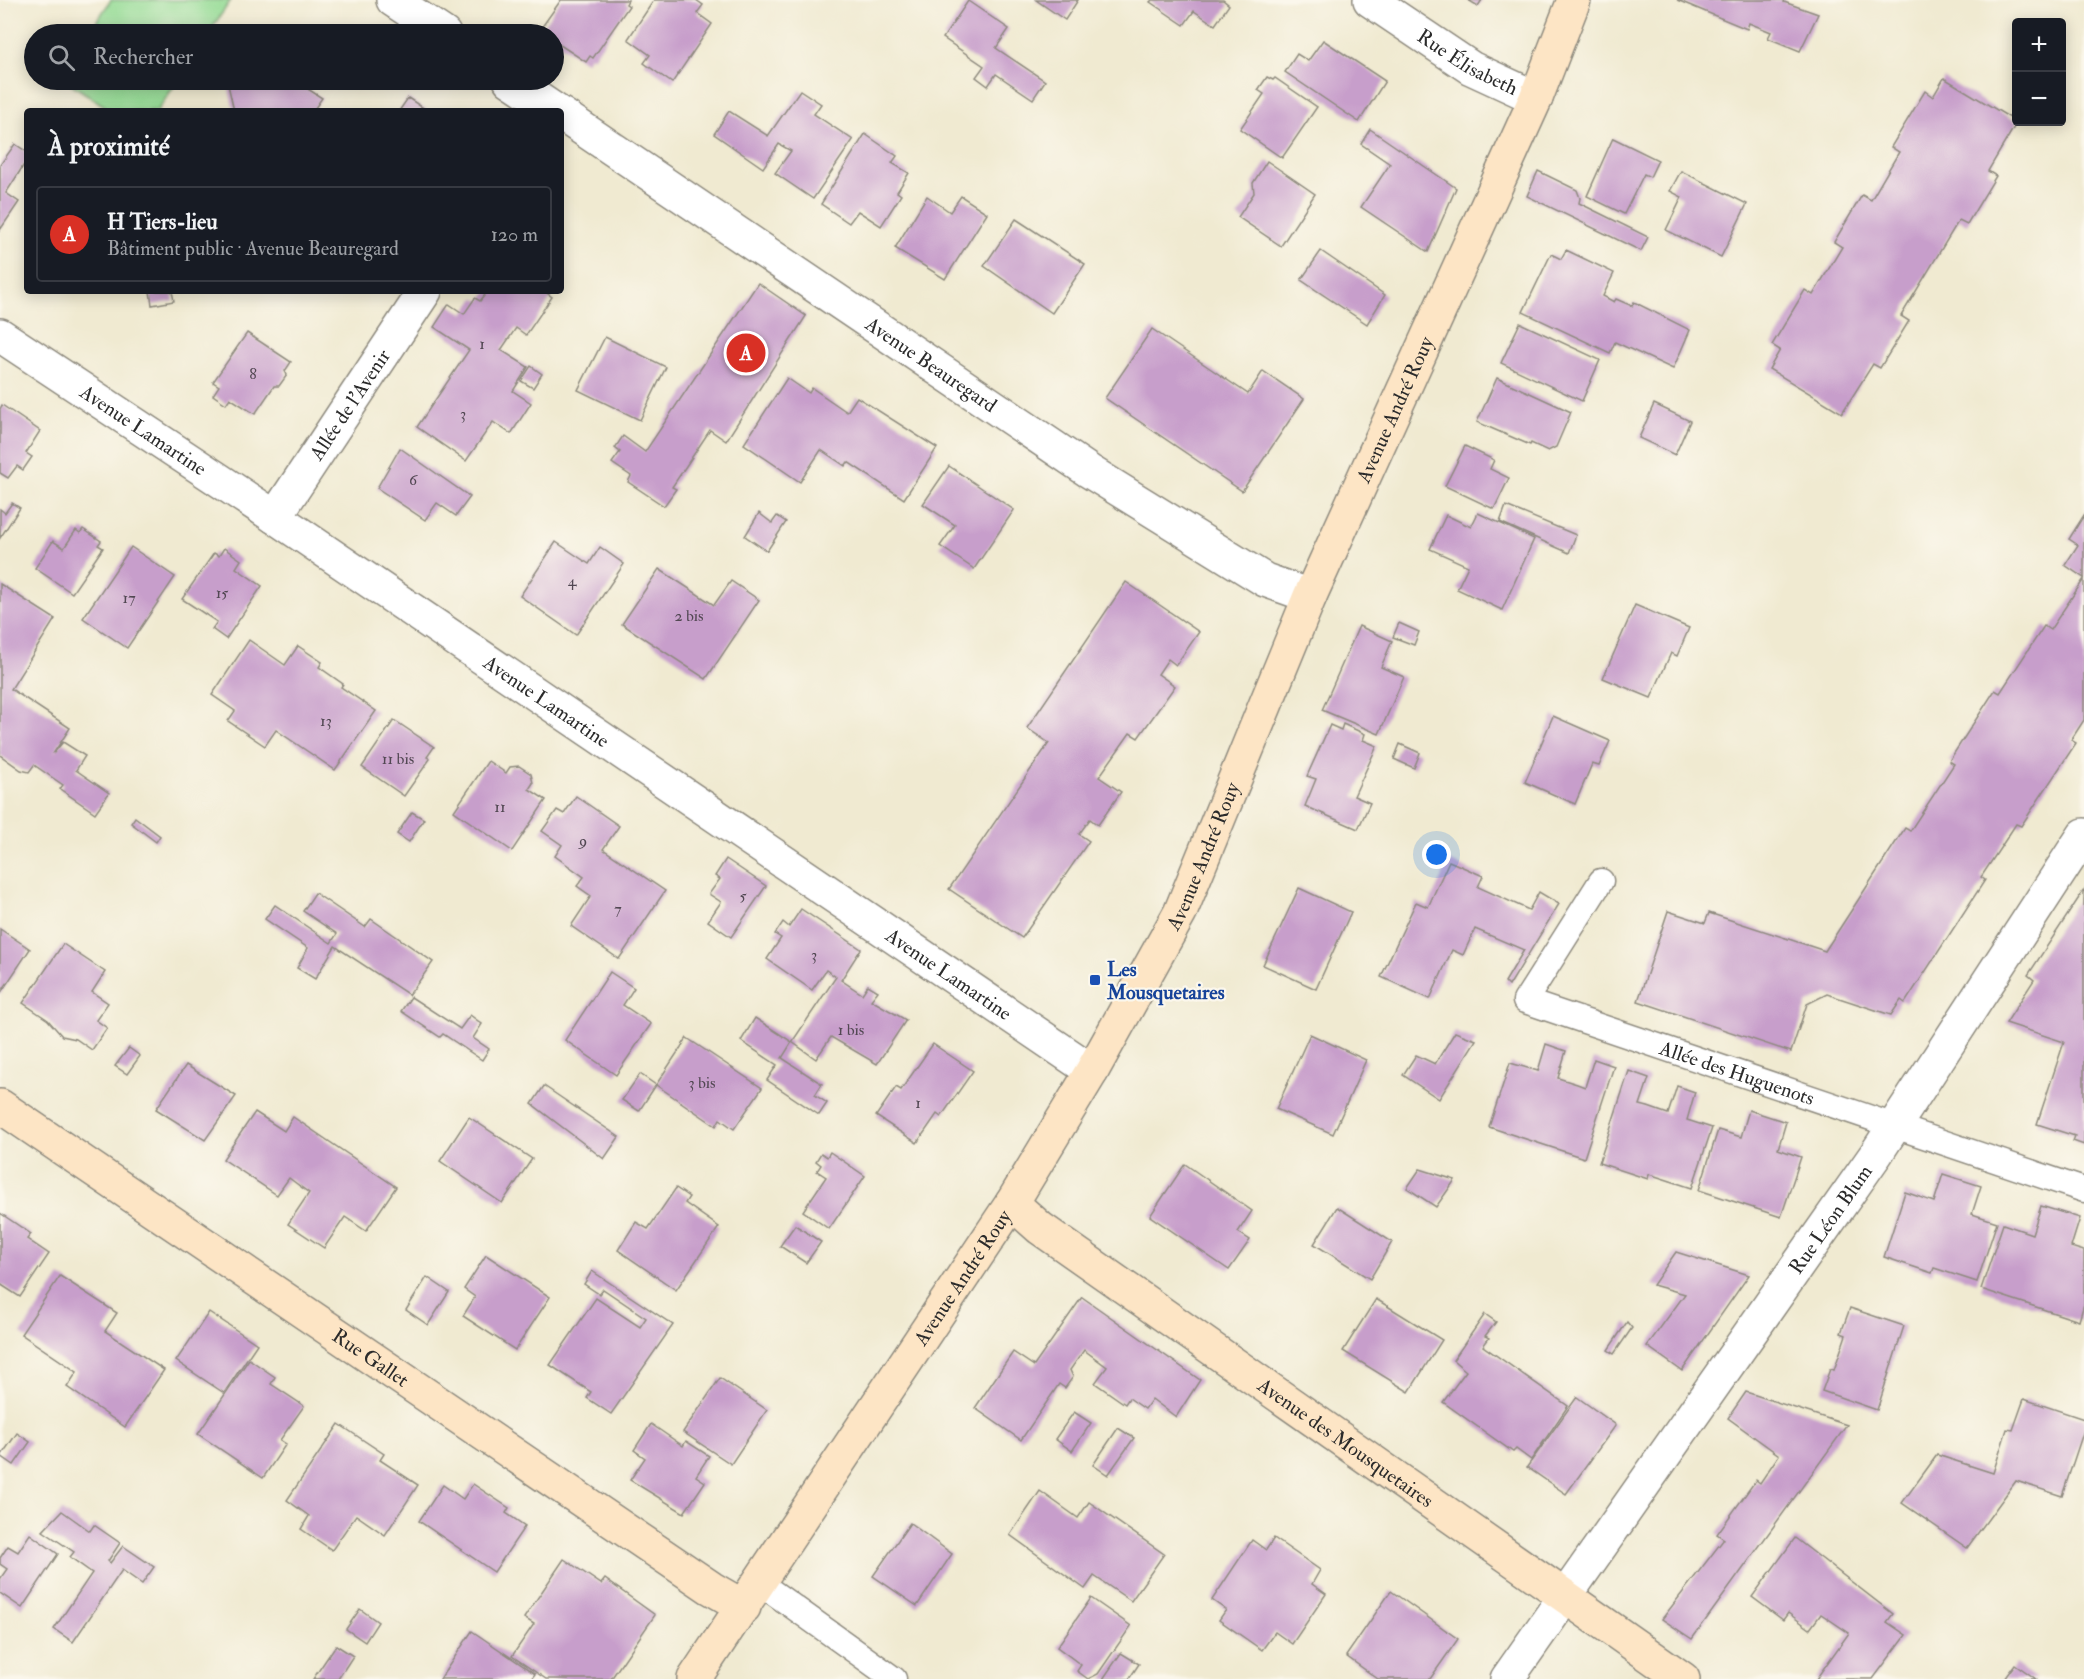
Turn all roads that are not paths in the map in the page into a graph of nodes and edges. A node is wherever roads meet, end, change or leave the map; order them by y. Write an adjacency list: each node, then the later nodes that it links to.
1 (393, 0): 4 (street)
2 (1370, 0): 6 (street, Rue Élisabeth)
3 (1574, 0): 6 (main road, Avenue André Rouy)
4 (429, 24)
5 (524, 90): 7 (street, Avenue Beauregard)
6 (1536, 98): 12 (main road, Avenue André Rouy)
7 (549, 108)
8 (564, 118): 12 (street, Avenue Beauregard)
9 (423, 294): 11 (street, Allée de l'Avenir)
10 (0, 335): 11 (street, Avenue Lamartine)
11 (275, 518): 15 (street, Avenue Lamartine)
12 (1310, 596): 15 (main road, Avenue André Rouy)
13 (2084, 835): 17 (street, Rue Léon Blum)
14 (1601, 881): 17 (lane, Allée des Huguenots)
15 (1092, 1071): 19 (main road, Avenue André Rouy)
16 (0, 1106): 20 (main road, Rue Gallet)
17 (1895, 1128): 18 (lane, Allée des Huguenots); 21 (street, Rue Léon Blum)
18 (2084, 1190)
19 (1012, 1203): 20 (main road, Avenue André Rouy); 21 (main road, Avenue des Mousquetaires)
20 (752, 1595): 22 (main road, Avenue André Rouy); 23 (lane)
21 (1565, 1597): 24 (street, Rue Léon Blum); 25 (main road, Avenue des Mousquetaires)
22 (694, 1679)
23 (894, 1679)
24 (1508, 1679)
25 (1683, 1679)

